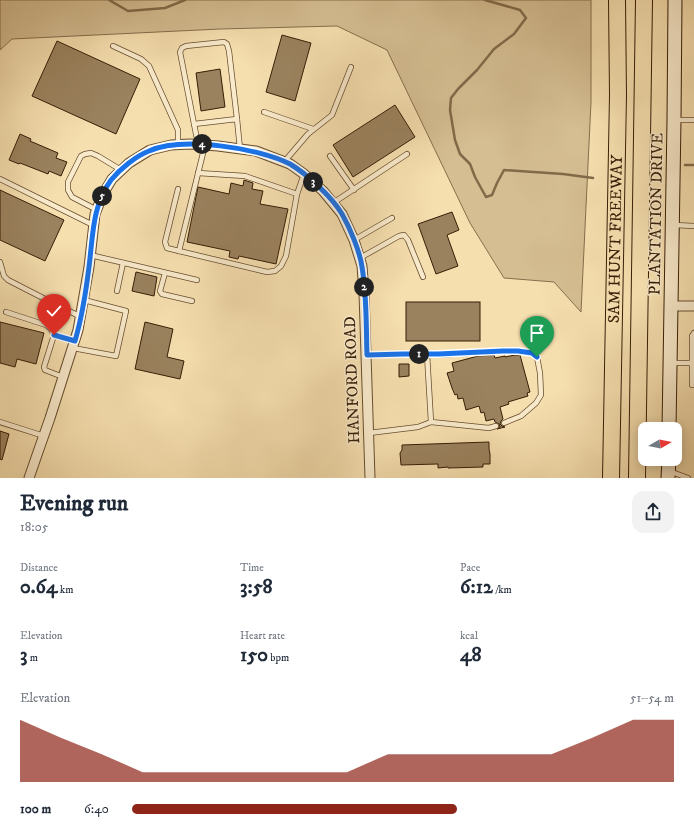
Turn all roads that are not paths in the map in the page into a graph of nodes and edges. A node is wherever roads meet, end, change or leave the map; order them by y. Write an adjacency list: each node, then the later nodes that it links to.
1 (617, 0): 44 (highway, SAM HUNT FREEWAY)
2 (644, 0): 31 (highway, SAM HUNT FREEWAY)
3 (675, 0): 8 (street, PLANTATION DRIVE)
4 (113, 46): 12 (lane)
5 (351, 67): 11 (lane)
6 (264, 112): 11 (lane)
7 (237, 120): 10 (lane); 10 (lane); 14 (lane)
8 (674, 120): 9 (lane); 29 (street, PLANTATION DRIVE)
9 (694, 120)
10 (194, 124): 13 (lane)
11 (313, 129): 17 (lane)
12 (178, 144): 13 (street, HANFORD ROAD); 18 (street, HANFORD ROAD)
13 (201, 144): 14 (street, HANFORD ROAD); 19 (lane)
14 (240, 149): 17 (street, HANFORD ROAD)
15 (407, 154): 23 (lane)
16 (330, 156): 23 (lane)
17 (284, 162): 20 (street, HANFORD ROAD)
18 (121, 170): 26 (street, HANFORD ROAD); 26 (lane)
19 (198, 173): 24 (lane); 33 (lane)
20 (304, 174): 24 (lane); 25 (street, HANFORD ROAD)
21 (0, 178): 28 (lane)
22 (178, 189): 33 (lane)
23 (354, 190): 25 (lane)
24 (297, 194): 33 (lane)
25 (333, 203): 32 (street, HANFORD ROAD)
26 (97, 210): 28 (street, HANFORD ROAD)
27 (392, 218): 32 (lane)
28 (94, 225): 34 (street, HANFORD ROAD)
29 (673, 225): 30 (lane); 45 (street, PLANTATION DRIVE)
30 (694, 226)
31 (642, 236): 70 (highway, SAM HUNT FREEWAY); 71 (highway)
32 (354, 240): 35 (street, HANFORD ROAD)
33 (179, 251)
34 (90, 255): 37 (lane); 42 (street, HANFORD ROAD)
35 (360, 258): 39 (lane); 53 (street, HANFORD ROAD)
36 (0, 262): 48 (lane)
37 (123, 263): 38 (lane); 41 (lane)
38 (165, 273): 40 (lane); 43 (lane)
39 (423, 277)
40 (197, 280)
41 (117, 291)
42 (84, 300): 48 (street, HANFORD ROAD); 51 (lane)
43 (192, 301)
44 (614, 303): 68 (highway); 69 (highway, SAM HUNT FREEWAY)
45 (672, 306): 46 (street); 54 (street, PLANTATION DRIVE)
46 (694, 306)
47 (6, 312): 50 (lane)
48 (81, 317): 51 (street, HANFORD ROAD)
49 (694, 333): 55 (lane)
50 (54, 335): 51 (lane); 56 (lane)
51 (74, 344): 56 (street, HANFORD ROAD)
52 (426, 354): 53 (lane); 59 (lane); 61 (lane)
53 (367, 355): 63 (street, HANFORD ROAD)
54 (671, 363): 55 (lane); 60 (street, PLANTATION DRIVE)
55 (691, 363): 57 (lane)
56 (63, 377): 64 (street, HANFORD ROAD)
57 (694, 385)
58 (0, 422): 64 (lane)
59 (431, 422): 62 (lane); 63 (lane)
60 (670, 422)
61 (504, 423)
62 (496, 426)
63 (369, 433): 67 (street, HANFORD ROAD)
64 (44, 436): 66 (street, HANFORD ROAD)
65 (668, 469): 72 (lane)
66 (29, 478)
67 (370, 478)
68 (600, 478)
69 (611, 478)
70 (638, 478)
71 (645, 478)
72 (688, 478)

